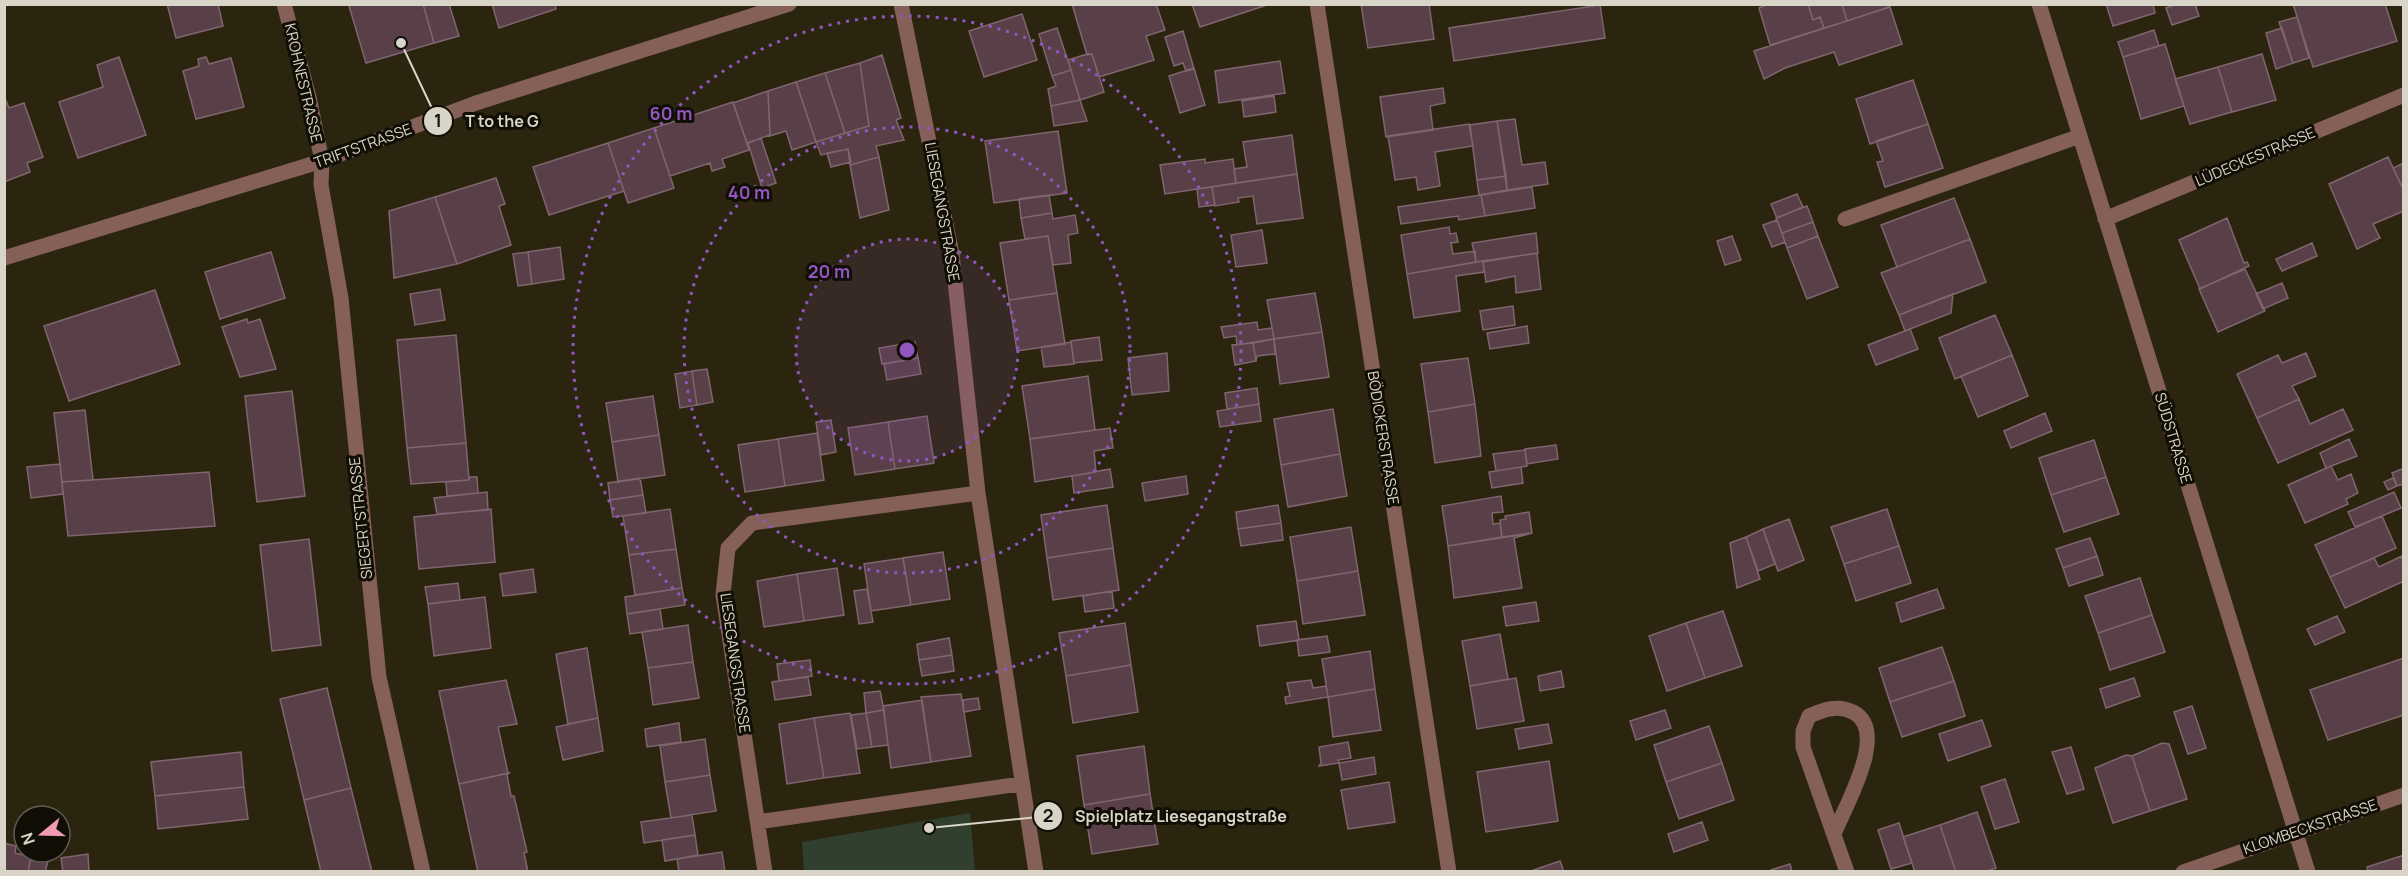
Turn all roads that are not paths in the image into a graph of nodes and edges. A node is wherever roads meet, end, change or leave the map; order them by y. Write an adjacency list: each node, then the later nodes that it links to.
1 (284, 4): 8 (street, KROHNESTRASSE)
2 (789, 4): 8 (street, TRIFTSTRASSE)
3 (901, 4): 12 (street, LIESEGANGSTRASSE)
4 (1317, 4): 21 (street, BÖDICKERSTRASSE)
5 (2039, 4): 7 (street, SÜDSTRASSE)
6 (2403, 95): 10 (street, LÜDECKESTRASSE)
7 (2080, 136): 9 (street); 10 (street, SÜDSTRASSE)
8 (322, 161): 11 (street, TRIFTSTRASSE); 18 (street, SIEGERTSTRASSE)
9 (1845, 219)
10 (2105, 219): 16 (street, SÜDSTRASSE)
11 (4, 258)
12 (978, 493): 13 (street, LIESEGANGSTRASSE); 15 (street, LIESEGANGSTRASSE)
13 (1020, 784): 15 (street); 20 (street, LIESEGANGSTRASSE)
14 (2403, 795): 16 (street, KLOMBECKSTRASSE)
15 (758, 822): 19 (street, LIESEGANGSTRASSE)
16 (2296, 833): 23 (street, KLOMBECKSTRASSE); 24 (street, SÜDSTRASSE)
17 (1834, 834): 17 (street); 22 (street)
18 (423, 872)
19 (765, 872)
20 (1036, 872)
21 (1449, 872)
22 (1847, 872)
23 (2183, 872)
24 (2308, 872)

